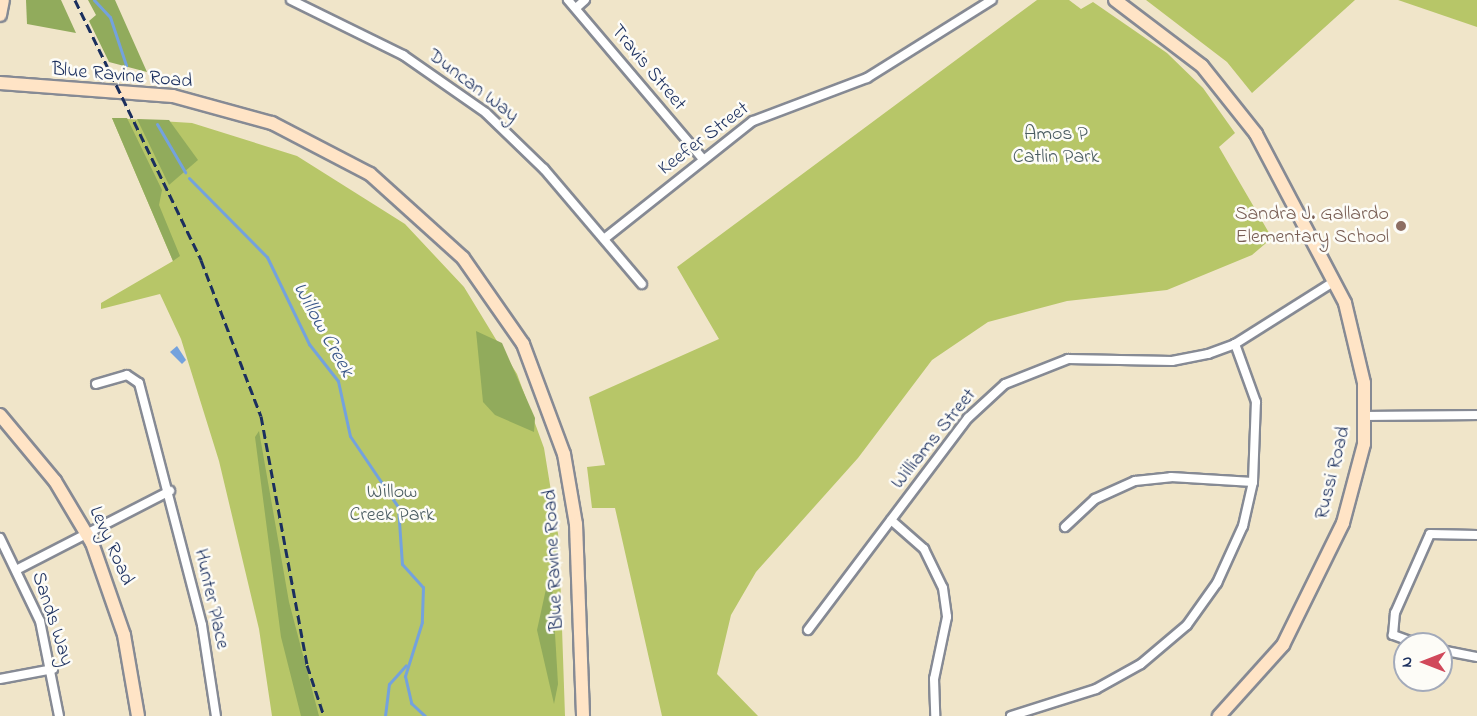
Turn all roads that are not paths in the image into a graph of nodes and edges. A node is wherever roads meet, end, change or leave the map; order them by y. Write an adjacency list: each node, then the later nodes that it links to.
1 (291, 0): 9 (street, Duncan Way)
2 (568, 0): 6 (street, Travis Street)
3 (585, 0): 6 (street)
4 (1115, 0): 10 (street, Russi Road)
5 (987, 1): 8 (street, Keefer Street)
6 (576, 8): 8 (street, Travis Street)
7 (0, 83): 34 (street, Blue Ravine Road)
8 (703, 159): 9 (street, Keefer Street)
9 (604, 239): 11 (street, Duncan Way)
10 (1335, 280): 12 (street, Williams Street); 16 (street, Russi Road)
11 (642, 284)
12 (1235, 344): 17 (street); 19 (street, Williams Street)
13 (96, 384): 18 (street, Hunter Place)
14 (1477, 415): 16 (street)
15 (0, 416): 21 (street, Levy Road)
16 (1366, 416): 37 (street, Russi Road)
17 (1253, 482): 20 (street); 36 (street)
18 (171, 491): 21 (street); 33 (street, Hunter Place)
19 (891, 520): 25 (street, Williams Street); 35 (street)
20 (1065, 527)
21 (87, 534): 24 (street, Sands Way); 32 (street, Levy Road)
22 (1477, 535): 26 (street)
23 (0, 538): 24 (street, Sands Way)
24 (18, 569): 29 (street, Sands Way)
25 (808, 630)
26 (1393, 632)
27 (1453, 652): 28 (street)
28 (1477, 657)
29 (53, 669): 30 (street); 31 (street, Sands Way)
30 (0, 679)
31 (59, 716)
32 (138, 716)
33 (216, 716)
34 (583, 716)
35 (935, 716)
36 (1011, 716)
37 (1219, 716)

